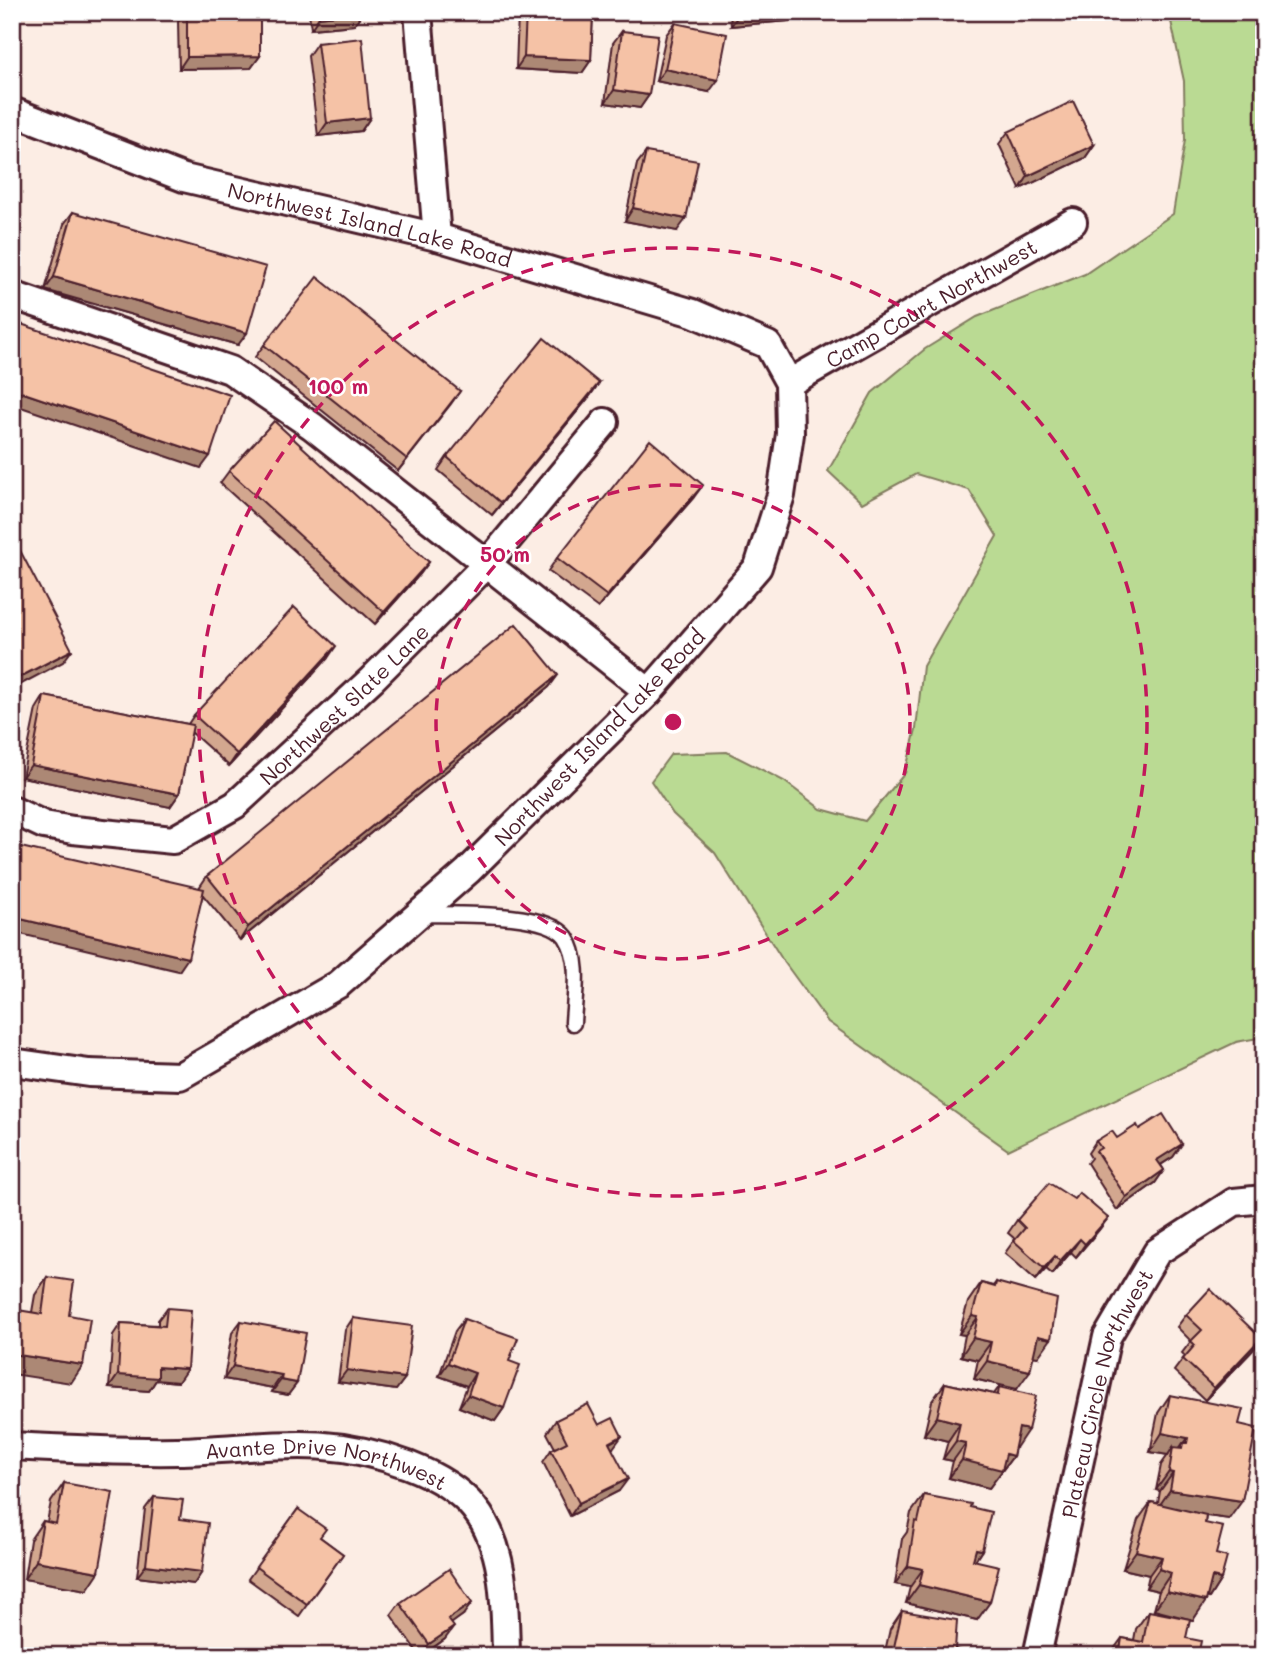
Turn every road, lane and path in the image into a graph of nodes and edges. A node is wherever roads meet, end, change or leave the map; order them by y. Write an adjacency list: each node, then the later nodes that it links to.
1 (418, 12): 4 (street)
2 (12, 111): 4 (street, Northwest Island Lake Road)
3 (1073, 222): 6 (street, Camp Court Northwest)
4 (437, 237): 6 (street, Northwest Island Lake Road)
5 (12, 295): 8 (street)
6 (789, 383): 9 (street, Northwest Island Lake Road)
7 (605, 422): 8 (street, Northwest Slate Lane)
8 (488, 563): 9 (street); 10 (street, Northwest Slate Lane)
9 (649, 692): 11 (street, Northwest Island Lake Road)
10 (12, 810)
11 (419, 914): 12 (lane); 13 (street, Northwest Island Lake Road)
12 (573, 1023)
13 (12, 1062)
14 (1264, 1199): 17 (street, Plateau Circle Northwest)
15 (12, 1446): 16 (street, Avante Drive Northwest)
16 (506, 1656)
17 (1037, 1656)

